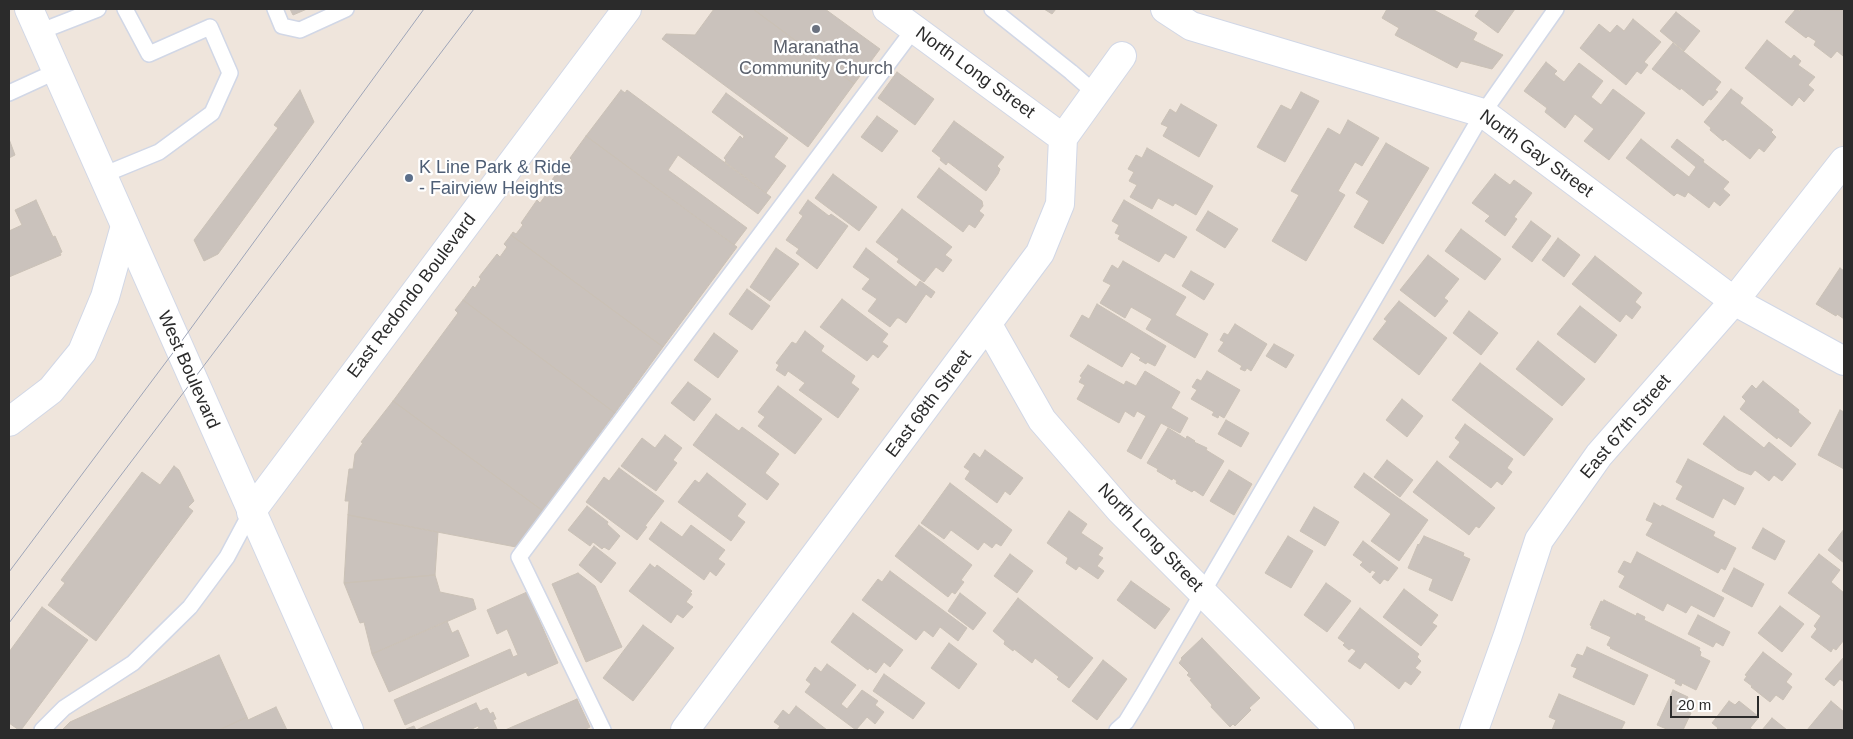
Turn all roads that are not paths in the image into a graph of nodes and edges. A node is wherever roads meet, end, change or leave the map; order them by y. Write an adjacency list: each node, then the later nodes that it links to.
1 (98, 9): 10 (lane)
2 (125, 9): 19 (lane)
3 (274, 9): 4 (lane)
4 (346, 9)
5 (627, 9): 25 (street, East Redondo Boulevard)
6 (992, 9): 15 (lane)
7 (1165, 9): 16 (street, North Gay Street)
8 (1556, 9): 16 (lane)
9 (890, 10): 11 (street, North Long Street)
10 (34, 20): 13 (street, West Boulevard)
11 (914, 29): 17 (street, North Long Street); 29 (lane)
12 (1122, 56): 15 (street)
13 (56, 71): 14 (lane); 19 (street, West Boulevard)
14 (9, 92)
15 (1095, 93): 17 (street)
16 (1483, 113): 21 (street, North Gay Street); 26 (lane)
17 (1063, 138): 22 (street, East 68th Street)
18 (1844, 161): 21 (street, East 67th Street)
19 (102, 175): 20 (street, West Boulevard)
20 (125, 226): 24 (street); 25 (street, West Boulevard)
21 (1734, 301): 23 (street, North Gay Street); 33 (street, East 67th Street)
22 (988, 325): 26 (street, North Long Street); 30 (street, East 68th Street)
23 (1844, 361)
24 (9, 422)
25 (251, 512): 27 (lane); 28 (street, West Boulevard)
26 (1203, 593): 31 (lane); 32 (street, North Long Street)
27 (42, 730)
28 (349, 730)
29 (603, 730)
30 (685, 730)
31 (1117, 730)
32 (1340, 730)
33 (1474, 730)

